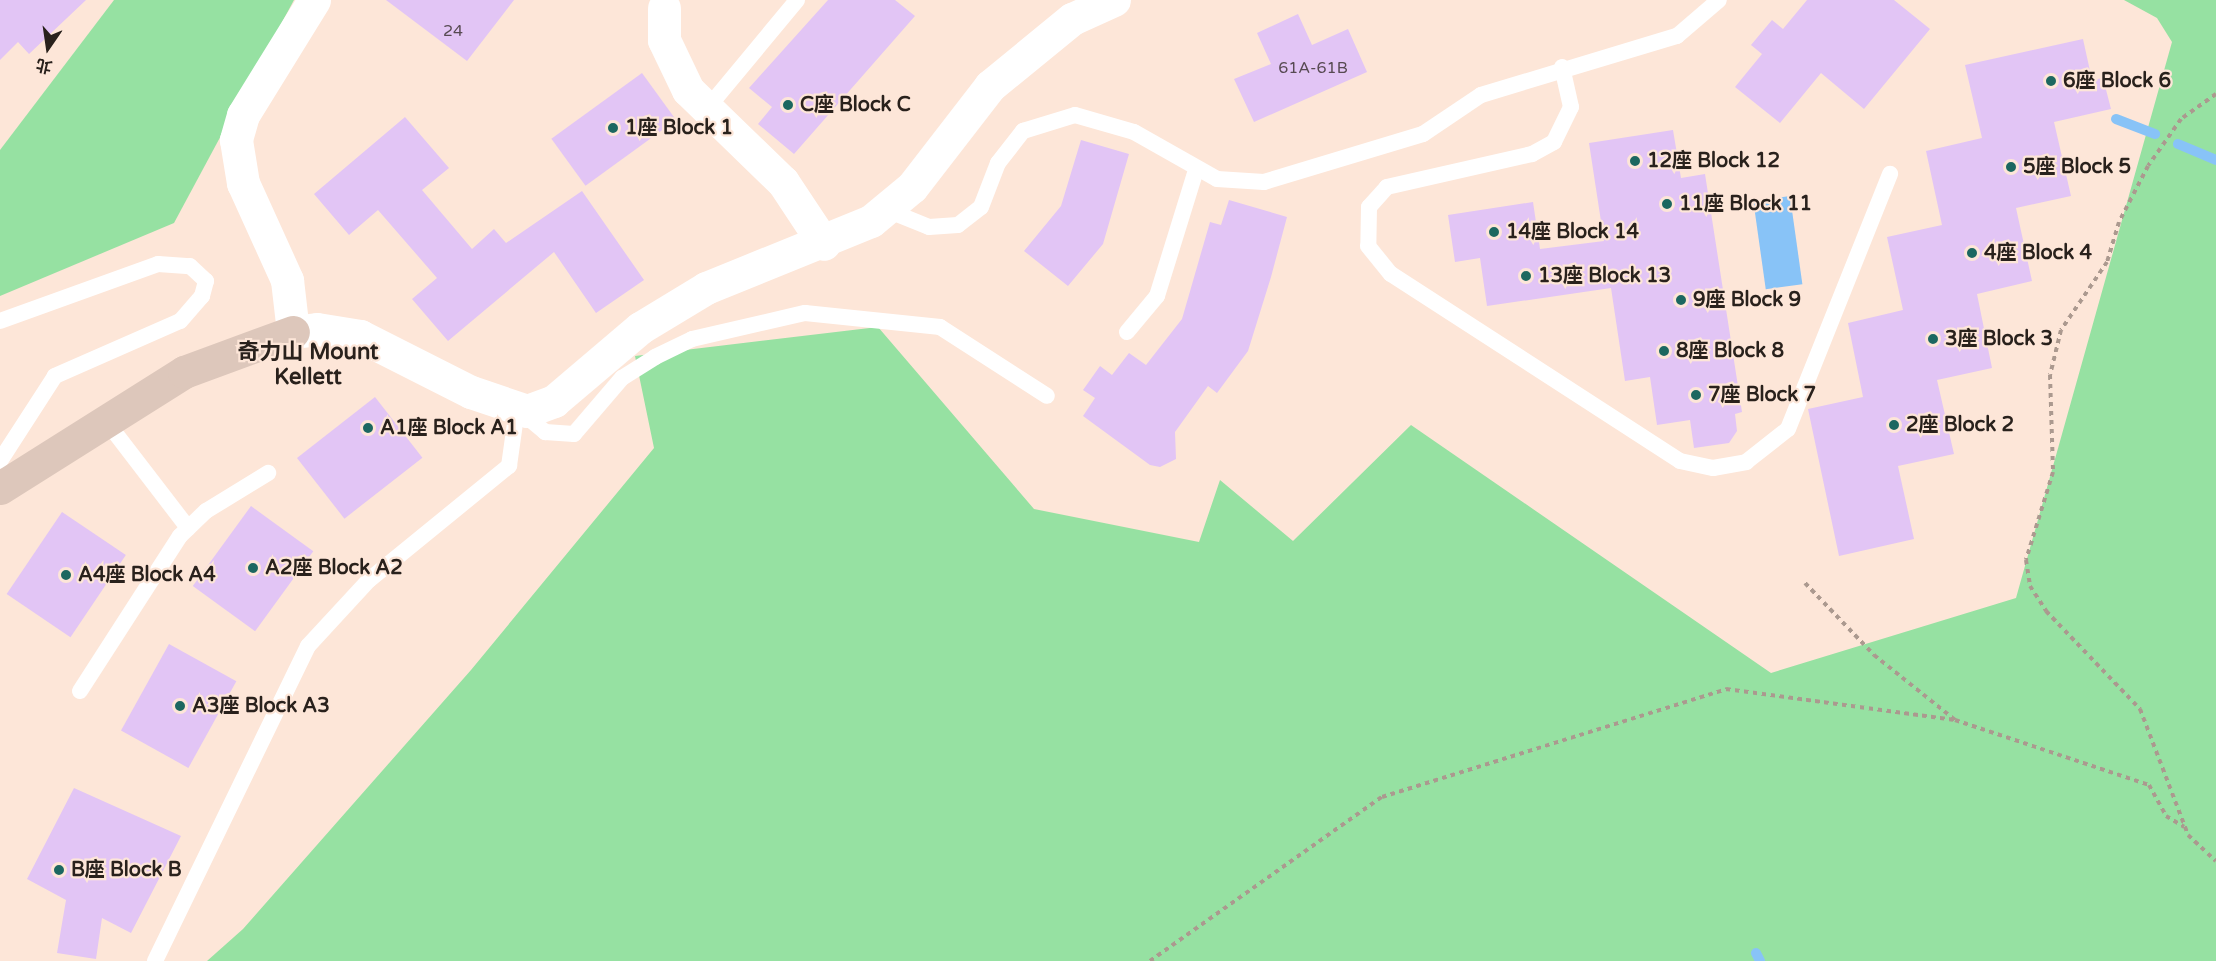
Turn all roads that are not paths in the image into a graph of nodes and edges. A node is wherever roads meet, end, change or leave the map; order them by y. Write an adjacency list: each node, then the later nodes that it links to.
1 (314, 0): 13 (street)
2 (797, 0): 7 (lane)
3 (1114, 0): 10 (street)
4 (1719, 0): 6 (lane)
5 (665, 4): 7 (street)
6 (1562, 68): 8 (lane); 9 (lane)
7 (705, 111): 11 (street)
8 (1196, 170): 10 (lane); 14 (lane)
9 (1890, 174)
10 (887, 210): 11 (street)
11 (824, 244): 16 (street)
12 (0, 321): 18 (lane)
13 (293, 332): 16 (street); 17 (street)
14 (1128, 332)
15 (1047, 396): 16 (lane)
16 (517, 409): 23 (lane)
17 (106, 421): 20 (street); 21 (lane)
18 (0, 461)
19 (268, 472): 21 (lane)
20 (0, 488)
21 (188, 528): 22 (lane)
22 (80, 691)
23 (155, 961)

